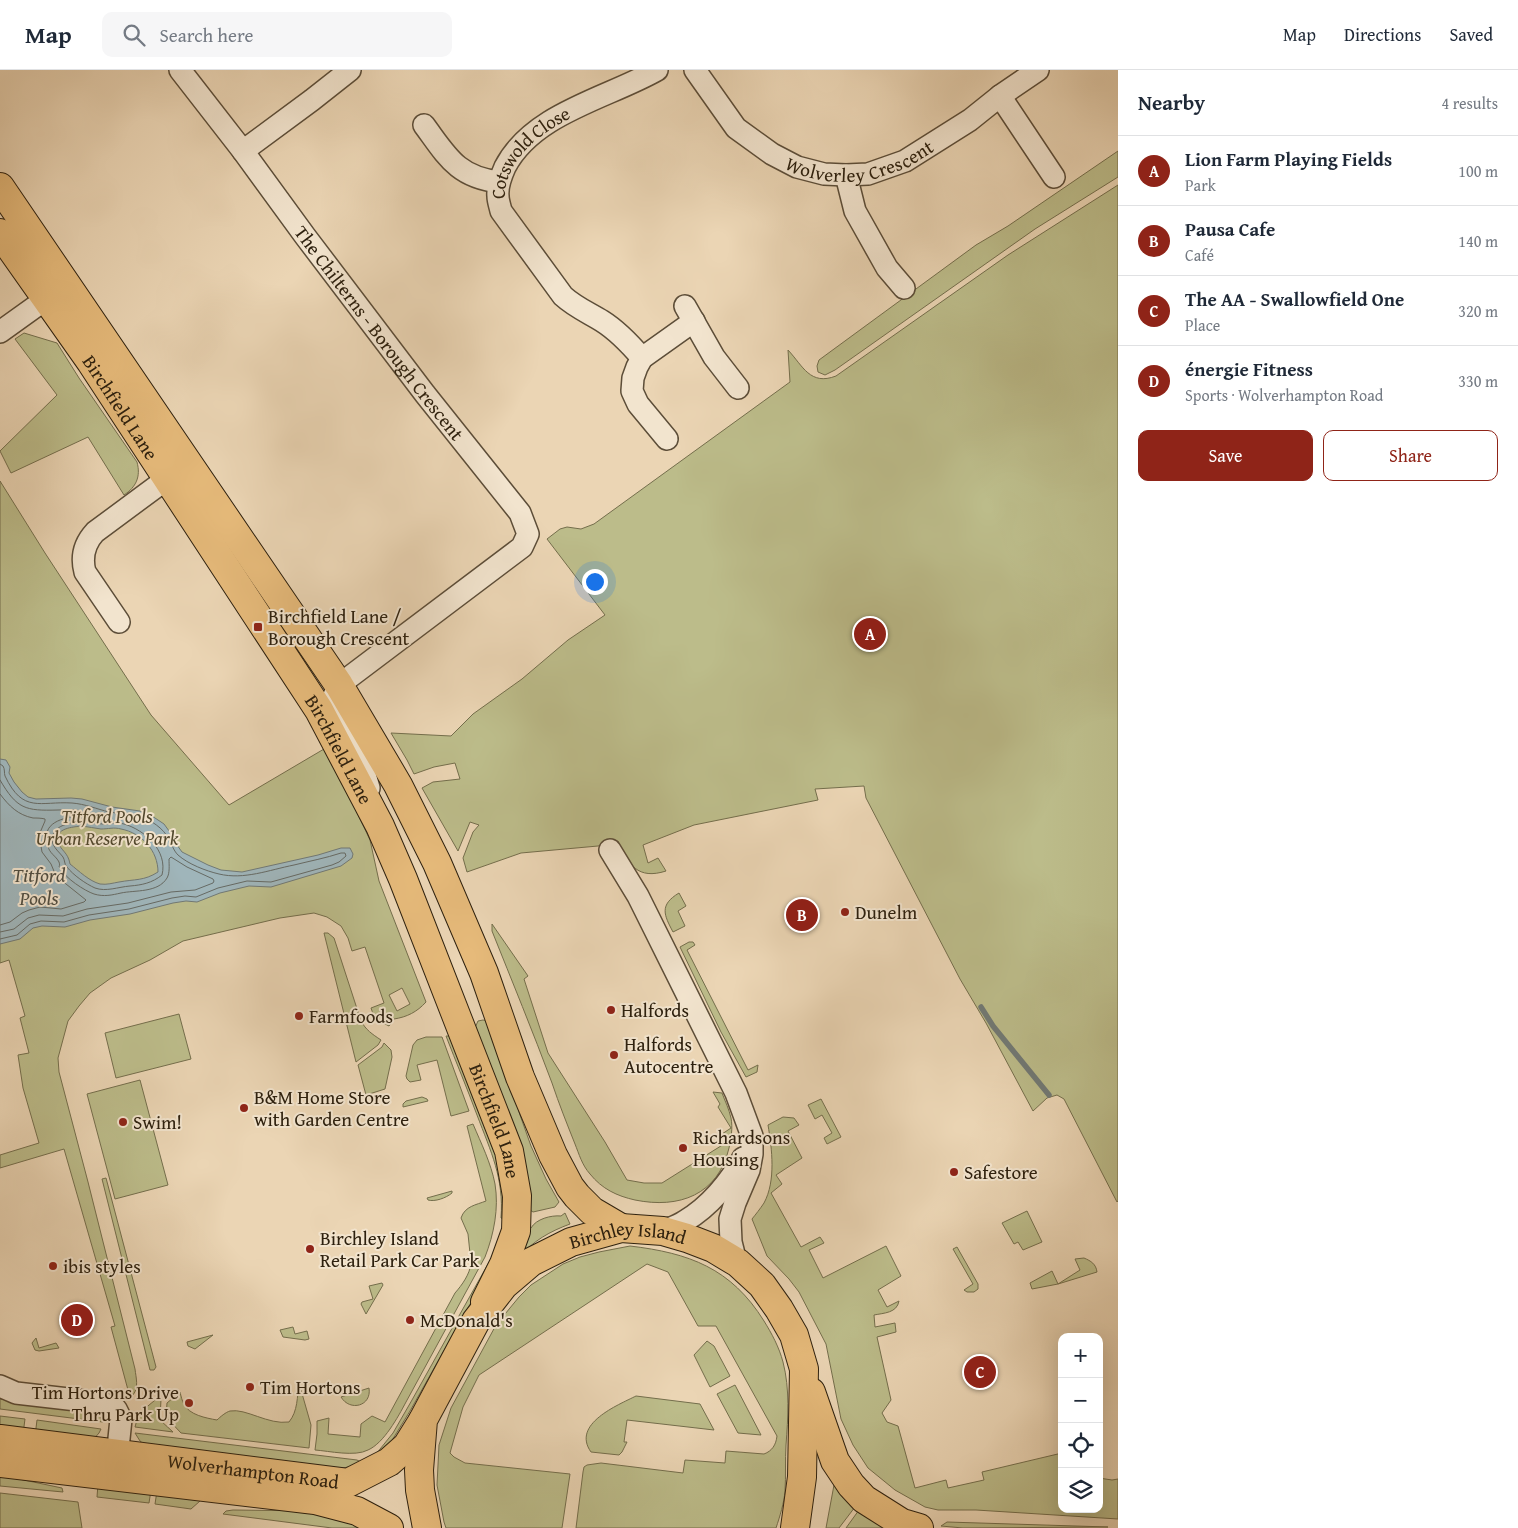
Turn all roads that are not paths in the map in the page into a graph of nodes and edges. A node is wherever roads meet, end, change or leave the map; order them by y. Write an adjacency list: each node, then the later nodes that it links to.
1 (180, 70): 8 (street, The Chilterns - Borough Crescent)
2 (350, 70): 8 (street)
3 (657, 70): 11 (street, Cotswold Close)
4 (696, 70): 9 (street, Wolverley Crescent)
5 (1038, 70): 6 (street, Wolverley Crescent)
6 (1000, 96): 9 (street, Wolverley Crescent); 10 (street)
7 (424, 125): 11 (street)
8 (243, 151): 22 (street, The Chilterns - Borough Crescent)
9 (846, 175): 14 (street)
10 (1054, 177)
11 (499, 182): 17 (street, Cotswold Close)
12 (0, 187): 22 (main road, Birchfield Lane)
13 (0, 233): 15 (main road, Birchfield Lane)
14 (904, 288)
15 (46, 299): 16 (street); 20 (main road, Birchfield Lane)
16 (0, 332)
17 (642, 358): 18 (street); 19 (street)
18 (738, 388)
19 (667, 438)
20 (168, 478): 21 (street); 23 (main road, Birchfield Lane)
21 (119, 622)
22 (339, 685): 23 (street); 26 (main road, Birchfield Lane)
23 (380, 826): 29 (main road, Birchfield Lane)
24 (610, 850): 25 (street)
25 (746, 1121): 27 (street); 28 (street)
26 (621, 1228): 27 (main road, Birchley Island); 29 (main road, Birchley Island)
27 (663, 1231): 28 (main road, Birchley Island)
28 (738, 1262): 30 (main road, Birchley Island)
29 (476, 1321): 32 (main road, Birchley Island)
30 (804, 1369): 38 (main road, Birchley Island); 39 (main road)
31 (0, 1386): 35 (street)
32 (423, 1420): 35 (main road, Wolverhampton Road); 37 (main road, Birchley Island)
33 (0, 1439): 35 (main road, Wolverhampton Road)
34 (0, 1463): 35 (main road, Wolverhampton Road)
35 (116, 1465): 36 (main road, Wolverhampton Road)
36 (389, 1528)
37 (427, 1528)
38 (795, 1528)
39 (918, 1528)

